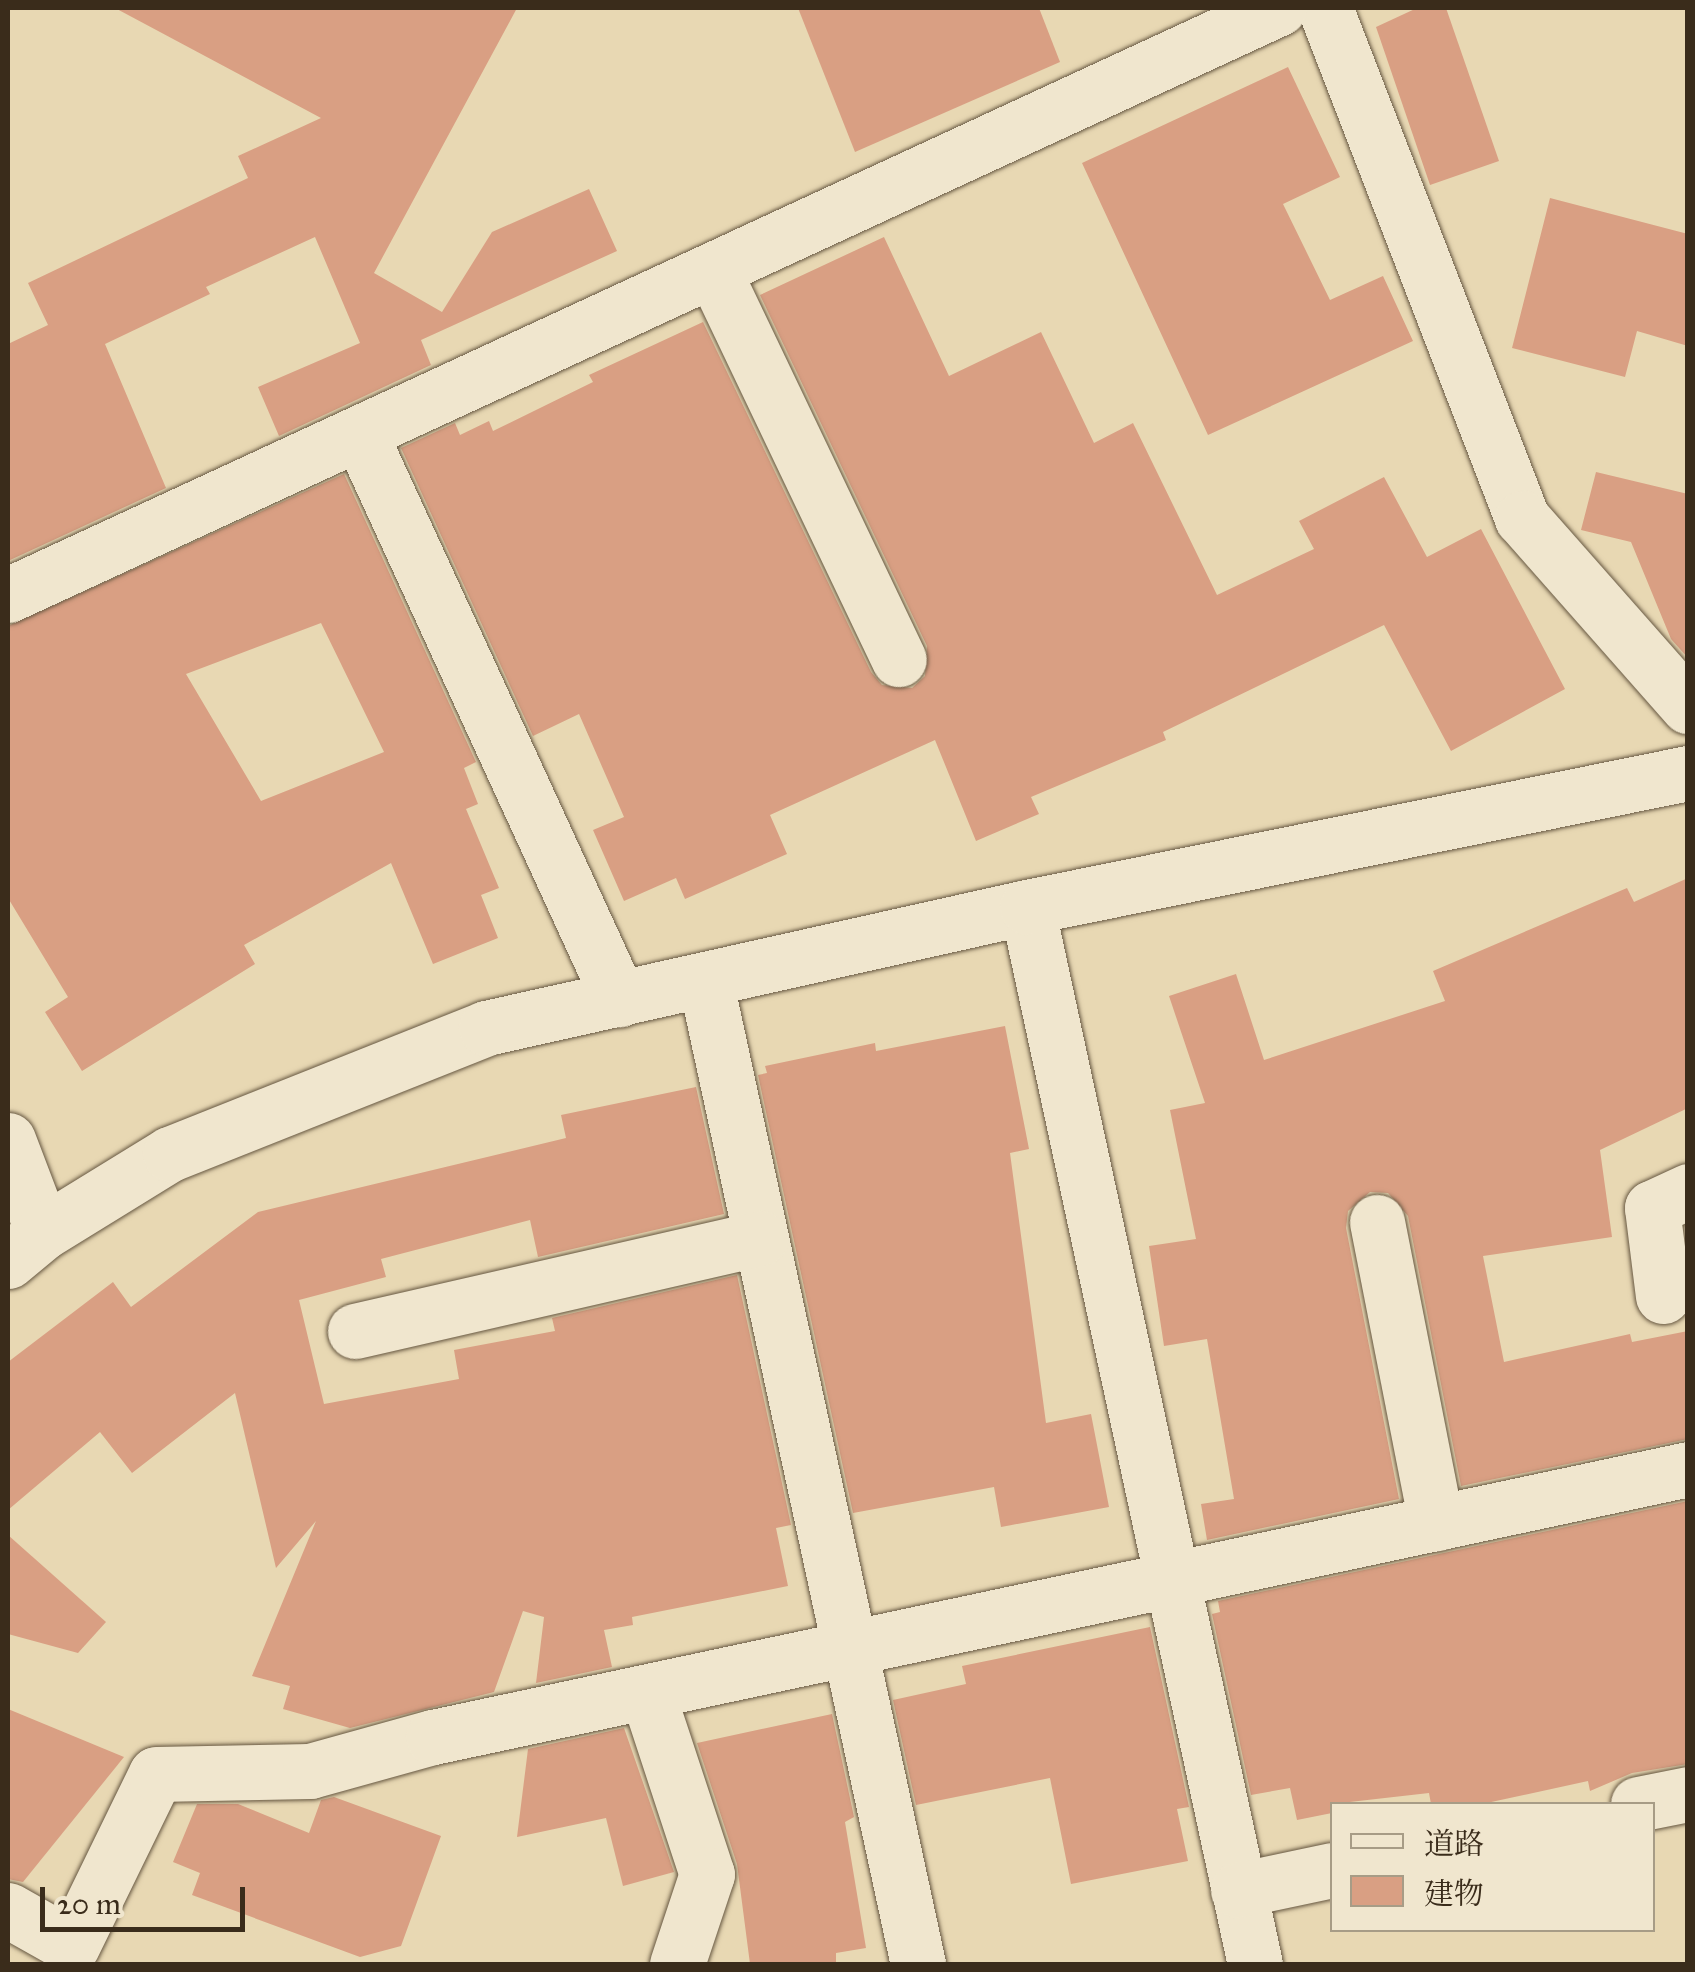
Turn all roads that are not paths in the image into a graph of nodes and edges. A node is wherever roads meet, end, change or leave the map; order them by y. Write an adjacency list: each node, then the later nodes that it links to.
1 (1278, 8): 3 (street)
2 (1325, 8): 7 (street)
3 (714, 272): 4 (street); 6 (street)
4 (360, 434): 5 (street); 11 (street)
5 (8, 596)
6 (899, 659)
7 (1688, 706)
8 (1688, 773): 9 (street)
9 (1027, 907): 10 (street); 21 (street)
10 (705, 979): 11 (street); 15 (street)
11 (619, 998): 16 (street)
12 (8, 1140): 16 (street)
13 (1688, 1192): 17 (street)
14 (1377, 1222): 20 (street)
15 (760, 1238): 18 (street); 22 (street)
16 (25, 1247)
17 (1663, 1296)
18 (355, 1332)
19 (1688, 1469): 20 (street)
20 (1436, 1523): 21 (street)
21 (1168, 1582): 22 (street); 27 (street)
22 (848, 1651): 23 (street); 30 (street)
23 (647, 1692): 28 (street); 29 (street)
24 (1688, 1794): 25 (street)
25 (1648, 1802)
26 (1330, 1870): 27 (street)
27 (1238, 1890): 31 (street)
28 (8, 1910)
29 (677, 1964)
30 (918, 1964)
31 (1255, 1964)

